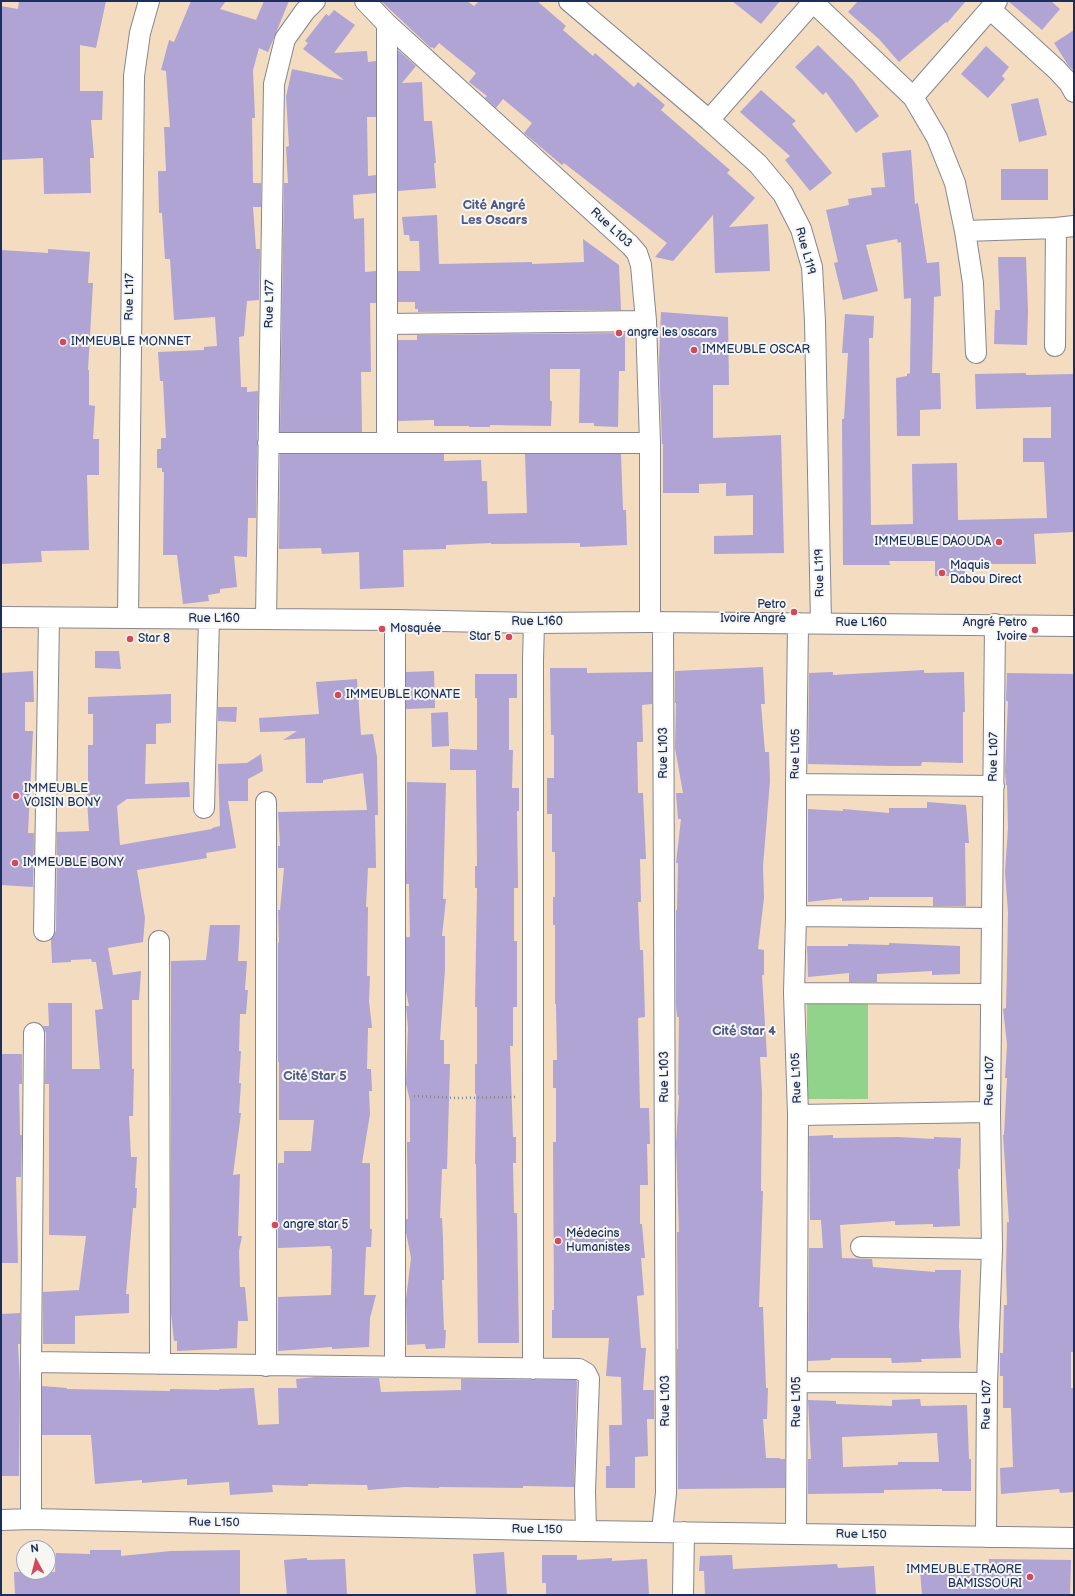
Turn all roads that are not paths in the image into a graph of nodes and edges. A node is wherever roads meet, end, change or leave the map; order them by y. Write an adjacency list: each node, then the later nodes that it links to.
1 (149, 1): 22 (street, Rue L117)
2 (315, 1): 17 (street, Rue L177)
3 (365, 1): 7 (street, Rue L103)
4 (569, 1): 10 (street, Rue L119)
5 (814, 2): 9 (street); 10 (street)
6 (993, 5): 8 (street); 9 (street)
7 (387, 24): 13 (street, Rue L103); 14 (street)
8 (1074, 92)
9 (913, 97): 12 (street)
10 (709, 120): 29 (street, Rue L119)
11 (1065, 227): 12 (street); 15 (street)
12 (965, 231): 16 (street)
13 (646, 321): 14 (street); 19 (street, Rue L103)
14 (387, 324): 18 (street)
15 (1055, 346)
16 (976, 353)
17 (268, 443): 18 (street); 24 (street, Rue L177)
18 (387, 443): 19 (street)
19 (650, 443): 26 (street, Rue L103)
20 (1, 617): 21 (street, Rue L160)
21 (49, 618): 22 (street, Rue L160); 38 (street)
22 (128, 618): 23 (street, Rue L160)
23 (209, 619): 24 (street, Rue L160); 35 (street)
24 (266, 619): 25 (street, Rue L160)
25 (394, 620): 27 (street, Rue L160); 50 (street)
26 (657, 622): 27 (street, Rue L160); 28 (street, Rue L160); 57 (street, Rue L103)
27 (534, 623): 51 (street)
28 (798, 623): 29 (street, Rue L160); 32 (street, Rue L105)
29 (822, 623): 30 (street, Rue L160)
30 (995, 624): 31 (street, Rue L160); 33 (street, Rue L107)
31 (1074, 626)
32 (796, 784): 33 (street); 36 (street, Rue L105)
33 (994, 786): 37 (street, Rue L107)
34 (266, 802): 49 (street)
35 (204, 808)
36 (796, 916): 37 (street); 40 (street, Rue L105)
37 (992, 918): 41 (street, Rue L107)
38 (44, 931)
39 (160, 941): 48 (street)
40 (794, 993): 41 (street); 44 (street, Rue L105)
41 (991, 994): 43 (street, Rue L107)
42 (34, 1033): 47 (street)
43 (990, 1112): 44 (street); 46 (street, Rue L107)
44 (798, 1115): 52 (street, Rue L105)
45 (861, 1247): 46 (street)
46 (992, 1249): 53 (street, Rue L107)
47 (31, 1362): 48 (street); 54 (street)
48 (160, 1364): 49 (street)
49 (266, 1366): 50 (street)
50 (395, 1367): 51 (street)
51 (533, 1369): 56 (street)
52 (798, 1382): 53 (street); 59 (street, Rue L105)
53 (987, 1383): 60 (street, Rue L107)
54 (31, 1519): 55 (street, Rue L150); 56 (street, Rue L150)
55 (1, 1520)
56 (586, 1531): 57 (street, Rue L150)
57 (662, 1531): 58 (street, Rue L150)
58 (684, 1532): 59 (street, Rue L150); 62 (street)
59 (796, 1534): 60 (street, Rue L150)
60 (986, 1537): 61 (street, Rue L150)
61 (1074, 1538)
62 (683, 1595)

